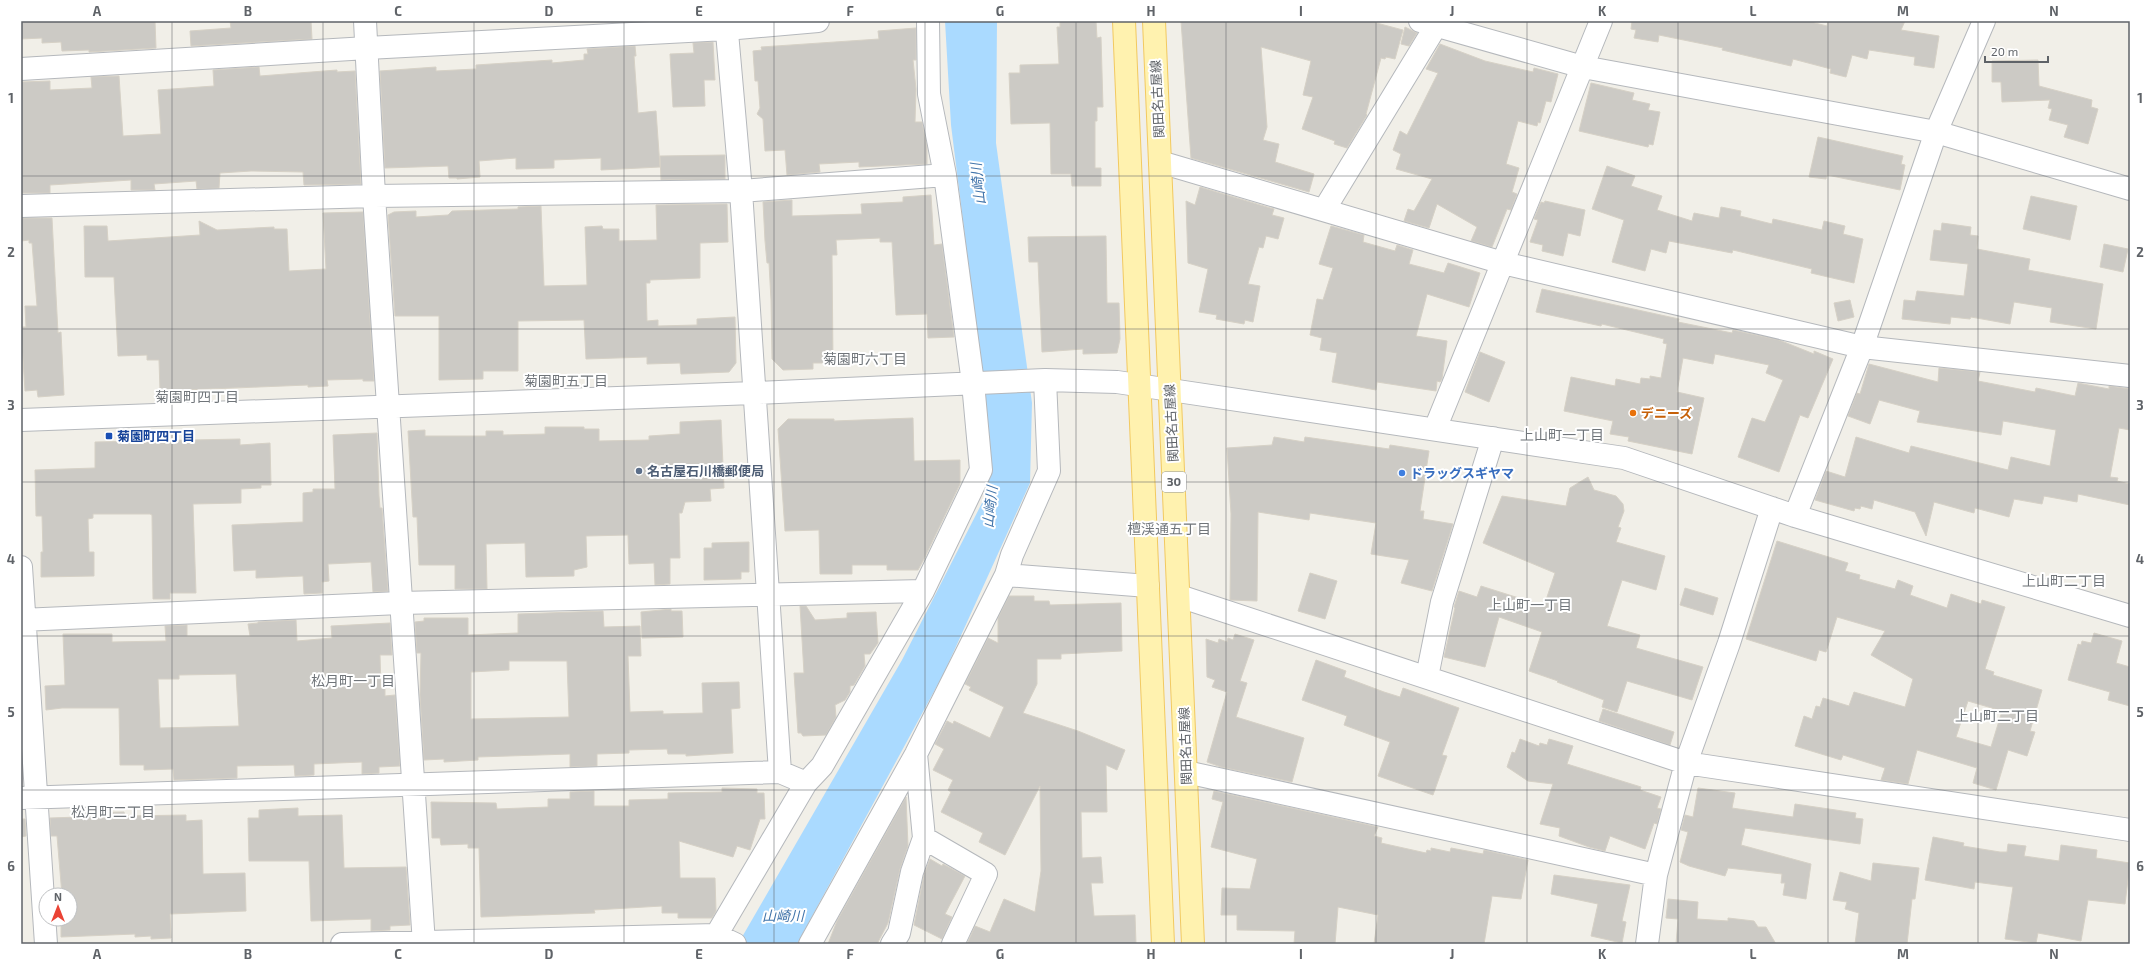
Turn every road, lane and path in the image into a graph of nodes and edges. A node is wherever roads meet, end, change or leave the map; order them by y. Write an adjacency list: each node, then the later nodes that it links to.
1 (365, 21): 10 (street)
2 (818, 21): 9 (street)
3 (928, 21): 15 (street)
4 (1124, 21): 26 (main road, 30)
5 (1154, 21): 14 (main road, 関田名古屋線 / 30)
6 (1601, 21): 11 (street)
7 (1984, 21): 13 (street)
8 (1432, 22): 11 (street); 20 (street)
9 (726, 25): 10 (street); 17 (street)
10 (367, 48): 12 (street); 18 (street)
11 (1583, 67): 13 (street); 21 (street)
12 (21, 70)
13 (1936, 132): 16 (street); 22 (street)
14 (1160, 162): 20 (street); 27 (main road, 関田名古屋線 / 30)
15 (945, 175): 17 (street); 25 (street)
16 (2130, 189)
17 (741, 191): 18 (street); 28 (street)
18 (374, 196): 19 (street); 29 (street)
19 (21, 206)
20 (1324, 210): 21 (street)
21 (1503, 263): 22 (street); 31 (street)
22 (1862, 347): 23 (street); 34 (street)
23 (2130, 376)
24 (1037, 380): 25 (street); 26 (street); 36 (street)
25 (977, 382): 28 (street); 38 (street)
26 (1139, 384): 27 (street); 37 (main road, 30)
27 (1170, 389): 31 (street); 40 (main road, 関田名古屋線 / 30)
28 (754, 393): 29 (street); 39 (street)
29 (388, 406): 30 (street); 41 (street)
30 (21, 420)
31 (1435, 430): 32 (street)
32 (1493, 438): 33 (street); 44 (street)
33 (1772, 508): 34 (street); 46 (street)
34 (1795, 516): 42 (street)
35 (21, 566): 43 (street)
36 (1006, 575): 37 (street); 45 (street)
37 (1148, 586): 62 (main road, 30)
38 (922, 591): 39 (street); 49 (street)
39 (766, 593): 41 (street); 47 (street)
40 (1179, 596): 44 (street); 48 (main road, 関田名古屋線 / 30)
41 (400, 603): 43 (street); 50 (street)
42 (2130, 616)
43 (22, 620): 51 (street)
44 (1428, 677): 46 (street)
45 (916, 754): 53 (street); 59 (street)
46 (1686, 763): 52 (street); 54 (street)
47 (780, 772): 49 (street); 50 (street)
48 (1186, 772): 54 (street); 63 (main road, 関田名古屋線 / 30)
49 (806, 783): 55 (street)
50 (412, 784): 51 (street); 56 (street)
51 (28, 798): 57 (street)
52 (2130, 830)
53 (924, 838): 60 (street); 61 (street)
54 (1656, 875): 64 (street)
55 (724, 941): 56 (street)
56 (424, 943): 58 (street)
57 (46, 944)
58 (342, 944)
59 (810, 944)
60 (892, 944)
61 (953, 944)
62 (1163, 944)
63 (1193, 944)
64 (1647, 944)

